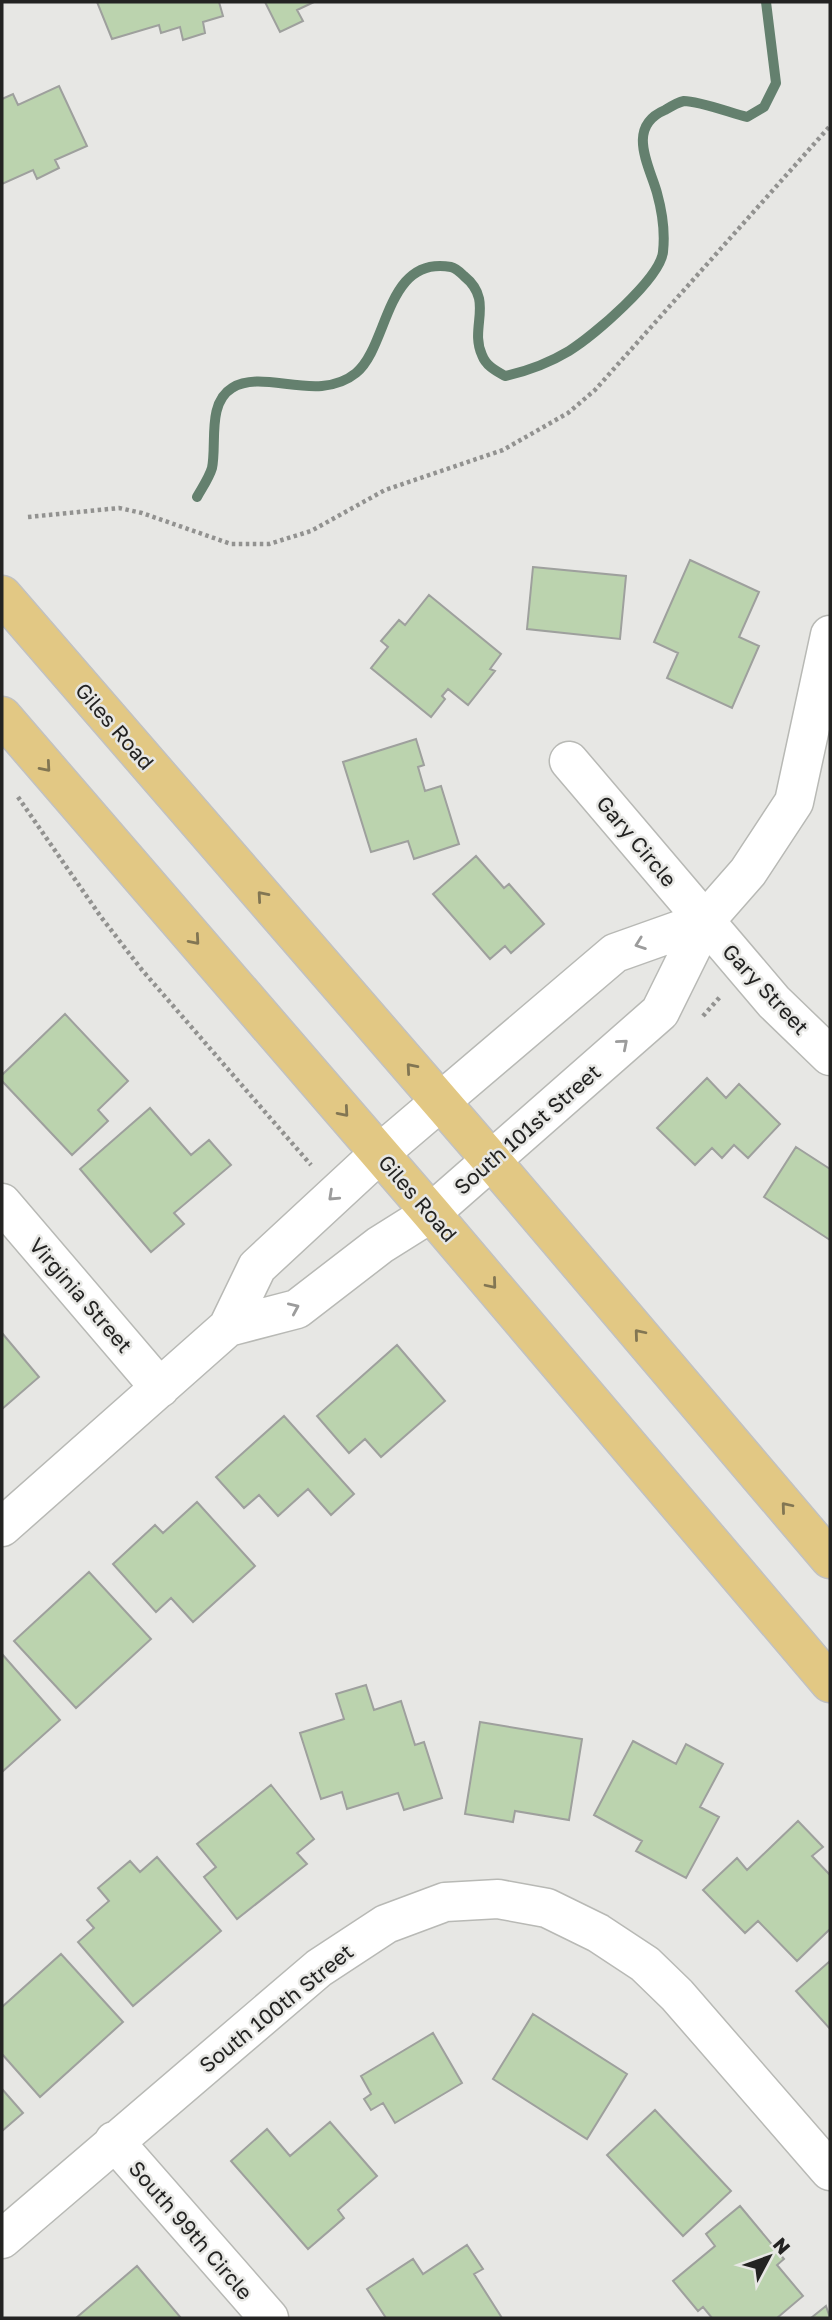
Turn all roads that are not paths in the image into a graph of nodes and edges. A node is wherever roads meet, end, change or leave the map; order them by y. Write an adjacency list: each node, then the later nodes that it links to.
1 (2, 595): 7 (main road, Giles Road, one-way to 1)
2 (830, 635): 5 (street, South 101st Street)
3 (2, 716): 8 (main road, Giles Road, one-way to 8)
4 (569, 761): 5 (street, Gary Circle)
5 (705, 921): 6 (street, Gary Street); 7 (street, South 101st Street, one-way to 7); 9 (street, South 101st Street, one-way to 5)
6 (830, 1056)
7 (440, 1102): 8 (street, South 101st Street); 9 (main road, Giles Road)
8 (380, 1153): 11 (main road, Giles Road); 12 (street, South 101st Street, one-way to 12)
9 (492, 1161): 11 (street, South 101st Street); 15 (main road, Giles Road, one-way to 9)
10 (2, 1203): 13 (street, Virginia Street)
11 (431, 1213): 12 (street, South 101st Street, one-way to 11); 16 (main road, Giles Road, one-way to 16)
12 (228, 1327): 13 (street, South 101st Street)
13 (160, 1388): 14 (street, South 101st Street)
14 (2, 1527)
15 (830, 1559)
16 (830, 1683)
17 (114, 2141): 18 (street, South 100th Street); 19 (street, South 100th Street); 20 (street, South 99th Circle)
18 (830, 2171)
19 (2, 2239)
20 (269, 2318)

